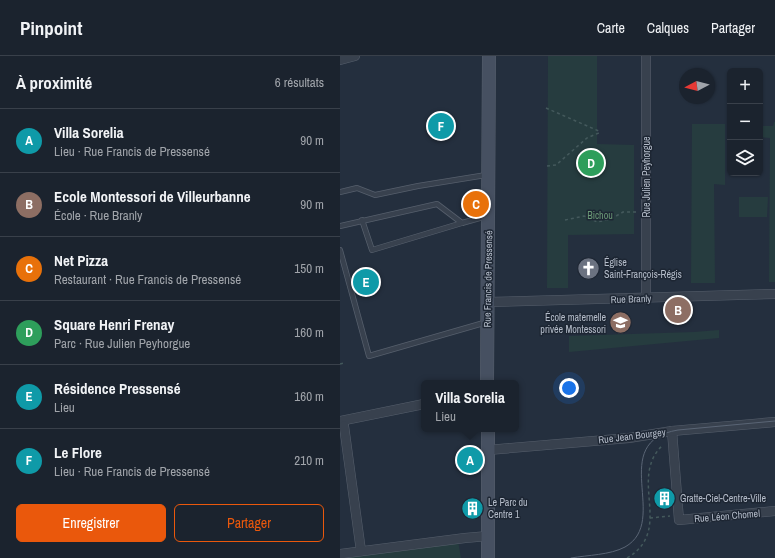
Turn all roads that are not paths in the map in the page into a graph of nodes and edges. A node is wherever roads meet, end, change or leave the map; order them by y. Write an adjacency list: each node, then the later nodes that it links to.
1 (355, 56): 4 (street)
2 (489, 56): 5 (street, Rue Francis de Pressensé)
3 (646, 56): 13 (street, Rue Julien Peyhorgue)
4 (340, 60)
5 (488, 175): 6 (lane); 7 (street, Rue Francis de Pressensé)
6 (340, 192)
7 (488, 216): 9 (lane); 14 (street, Rue Francis de Pressensé)
8 (362, 220): 9 (lane); 9 (lane); 10 (lane)
9 (462, 223)
10 (340, 226)
11 (340, 250): 15 (lane)
12 (775, 294): 13 (street, Rue Branly)
13 (646, 298): 14 (street, Rue Branly)
14 (488, 302): 15 (street, Rue Francis de Pressensé)
15 (487, 322): 16 (street, Rue Francis de Pressensé)
16 (487, 380)
17 (421, 405): 19 (street)
18 (775, 422): 20 (street, Rue Jean Bourgey)
19 (342, 423): 25 (street)
20 (672, 431): 22 (street, Rue Jean Bourgey); 23 (street, Rue Léon Chomel)
21 (488, 432): 22 (street)
22 (488, 450): 24 (street)
23 (775, 511)
24 (488, 536): 25 (street); 27 (street)
25 (361, 552): 26 (street)
26 (340, 554)
27 (488, 558)

